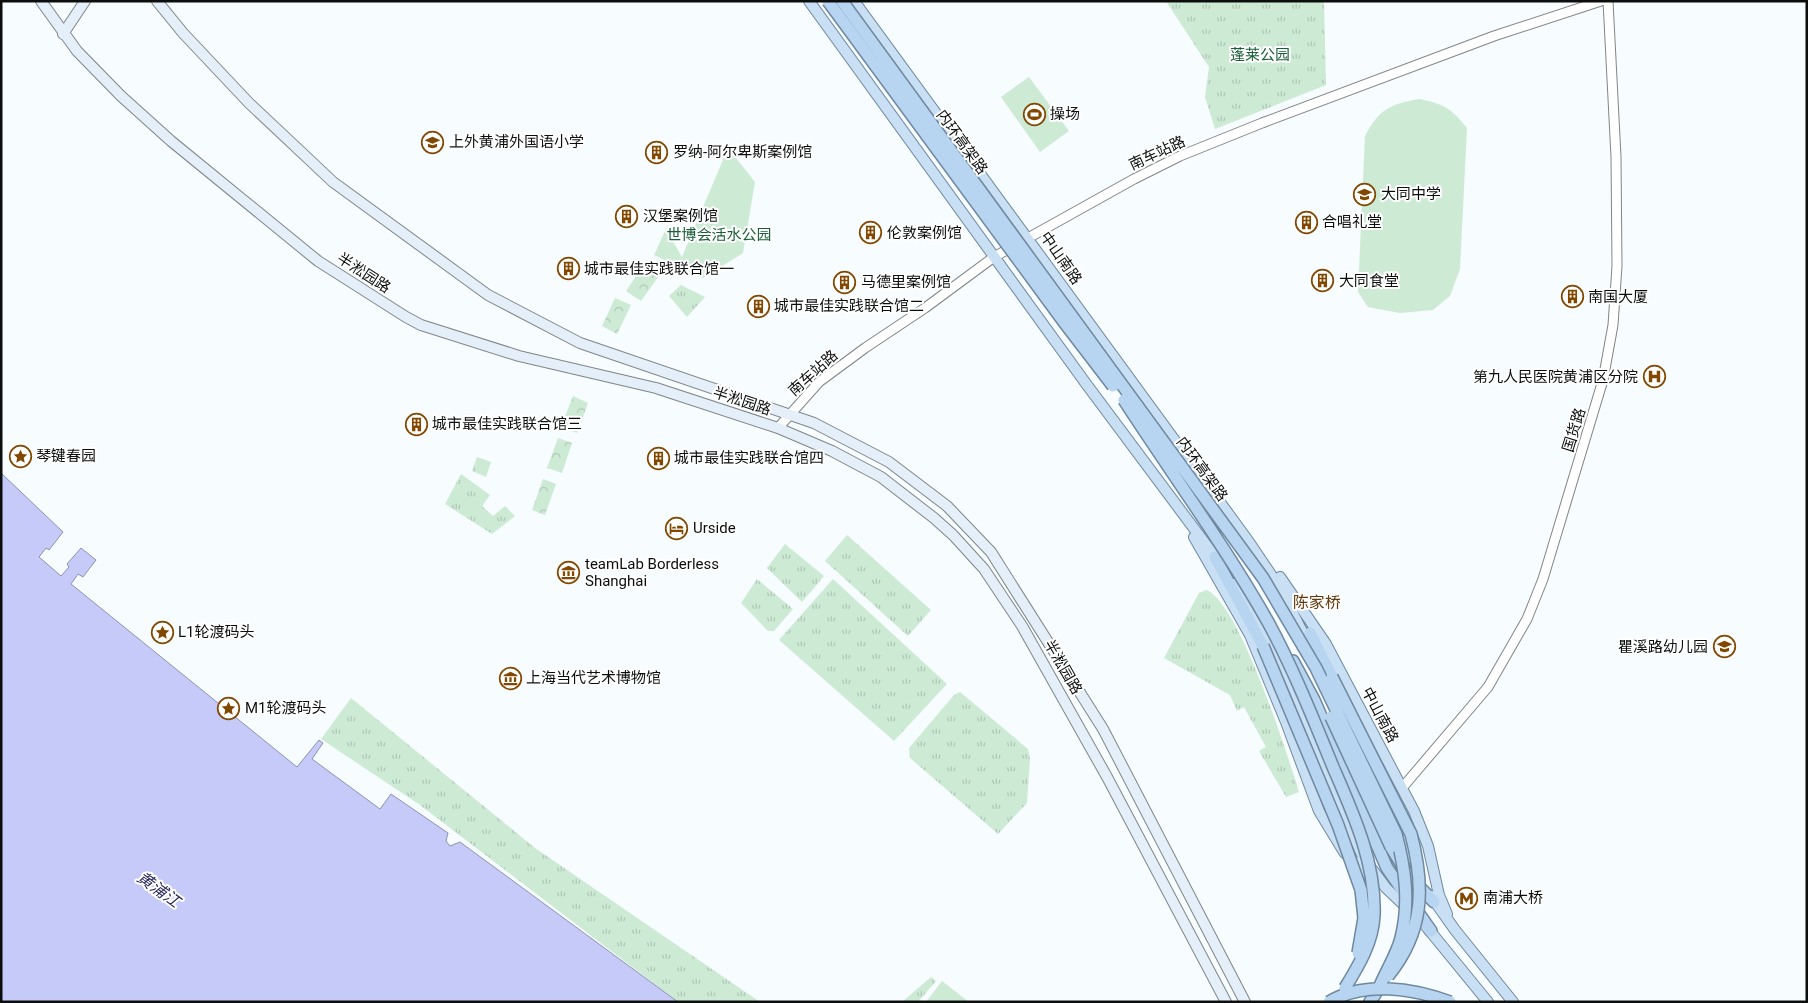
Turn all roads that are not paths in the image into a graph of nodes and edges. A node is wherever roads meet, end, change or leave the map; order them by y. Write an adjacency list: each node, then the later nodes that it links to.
1 (40, 1): 10 (main road, 半淞园路)
2 (85, 1): 10 (main road)
3 (157, 1): 13 (main road, 半淞园路)
4 (809, 1): 12 (main road)
5 (828, 1): 20 (highway, 内环高架路, bridge)
6 (842, 1): 19 (highway, 内环高架路, bridge)
7 (854, 1): 11 (main road, 中山南路)
8 (1601, 1): 11 (street, 南车站路)
9 (1608, 1): 22 (street, 国货路)
10 (63, 34): 14 (main road, 半淞园路)
11 (1028, 237): 12 (street, 南车站路); 16 (main road, 中山南路)
12 (994, 257): 13 (street, 南车站路); 15 (main road)
13 (790, 414): 14 (street, 南车站路); 32 (main road, 半淞园路)
14 (778, 428): 31 (main road, 半淞园路)
15 (1179, 509): 17 (main road); 24 (main road)
16 (1243, 533): 18 (main road, 中山南路); 22 (main road, 中山南路)
17 (1215, 557): 23 (main road); 29 (highway, bridge)
18 (1280, 588): 21 (main road); 26 (main road, 中山南路)
19 (1283, 610): 26 (highway, bridge); 30 (highway, 内环高架路, bridge)
20 (1268, 624): 28 (highway, bridge); 29 (highway, 内环高架路, bridge)
21 (1310, 633): 30 (highway, bridge)
22 (1402, 788): 27 (main road, 中山南路)
23 (1344, 816): 24 (main road); 25 (main road)
24 (1361, 870): 25 (main road)
25 (1386, 888): 28 (main road)
26 (1434, 902): 27 (main road, 中山南路)
27 (1454, 930): 38 (main road, 中山南路)
28 (1431, 931): 37 (main road)
29 (1345, 988): 34 (highway, bridge)
30 (1379, 988): 35 (highway, 内环高架路)
31 (1226, 1002)
32 (1245, 1002)
33 (1329, 1002): 36 (highway, bridge)
34 (1338, 1002)
35 (1370, 1002)
36 (1450, 1002)
37 (1488, 1002)
38 (1513, 1002)

